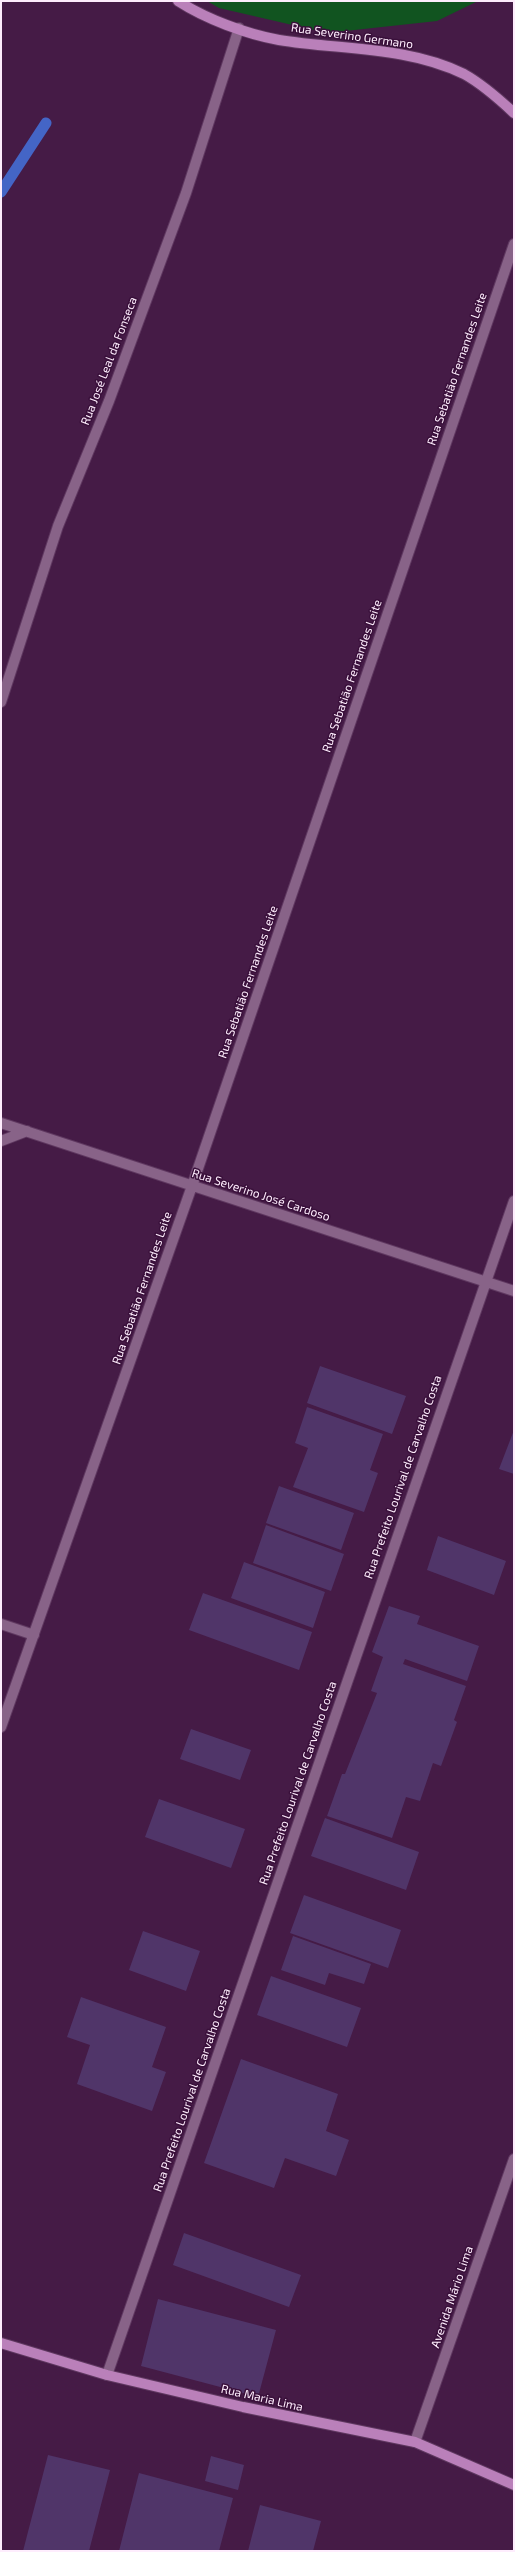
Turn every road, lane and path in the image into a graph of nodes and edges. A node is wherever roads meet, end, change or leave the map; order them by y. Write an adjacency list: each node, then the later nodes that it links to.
1 (178, 1): 2 (street, Rua Severino Germano)
2 (239, 28): 3 (street, Rua Severino Germano); 5 (street, Rua José Leal da Fonseca)
3 (514, 113)
4 (514, 244): 9 (street, Rua Sebatião Fernandes Leite)
5 (1, 702)
6 (1, 1123): 7 (street, Rua Severino José Cardoso)
7 (26, 1131): 8 (street); 9 (street, Rua Severino José Cardoso)
8 (1, 1141)
9 (192, 1186): 11 (street, Rua Severino José Cardoso); 14 (street, Rua Sebatião Fernandes Leite)
10 (514, 1201): 11 (street, Rua Prefeito Lourival de Carvalho Costa)
11 (485, 1282): 12 (street, Rua Severino José Cardoso); 18 (street, Rua Prefeito Lourival de Carvalho Costa)
12 (514, 1291)
13 (1, 1624): 14 (street)
14 (34, 1635): 15 (street, Rua Sebatião Fernandes Leite)
15 (1, 1727)
16 (514, 2159): 19 (street, Avenida Mário Lima)
17 (1, 2343): 18 (street, Rua Maria Lima)
18 (107, 2375): 19 (street, Rua Maria Lima)
19 (415, 2442): 20 (street, Rua Maria Lima)
20 (514, 2485)

